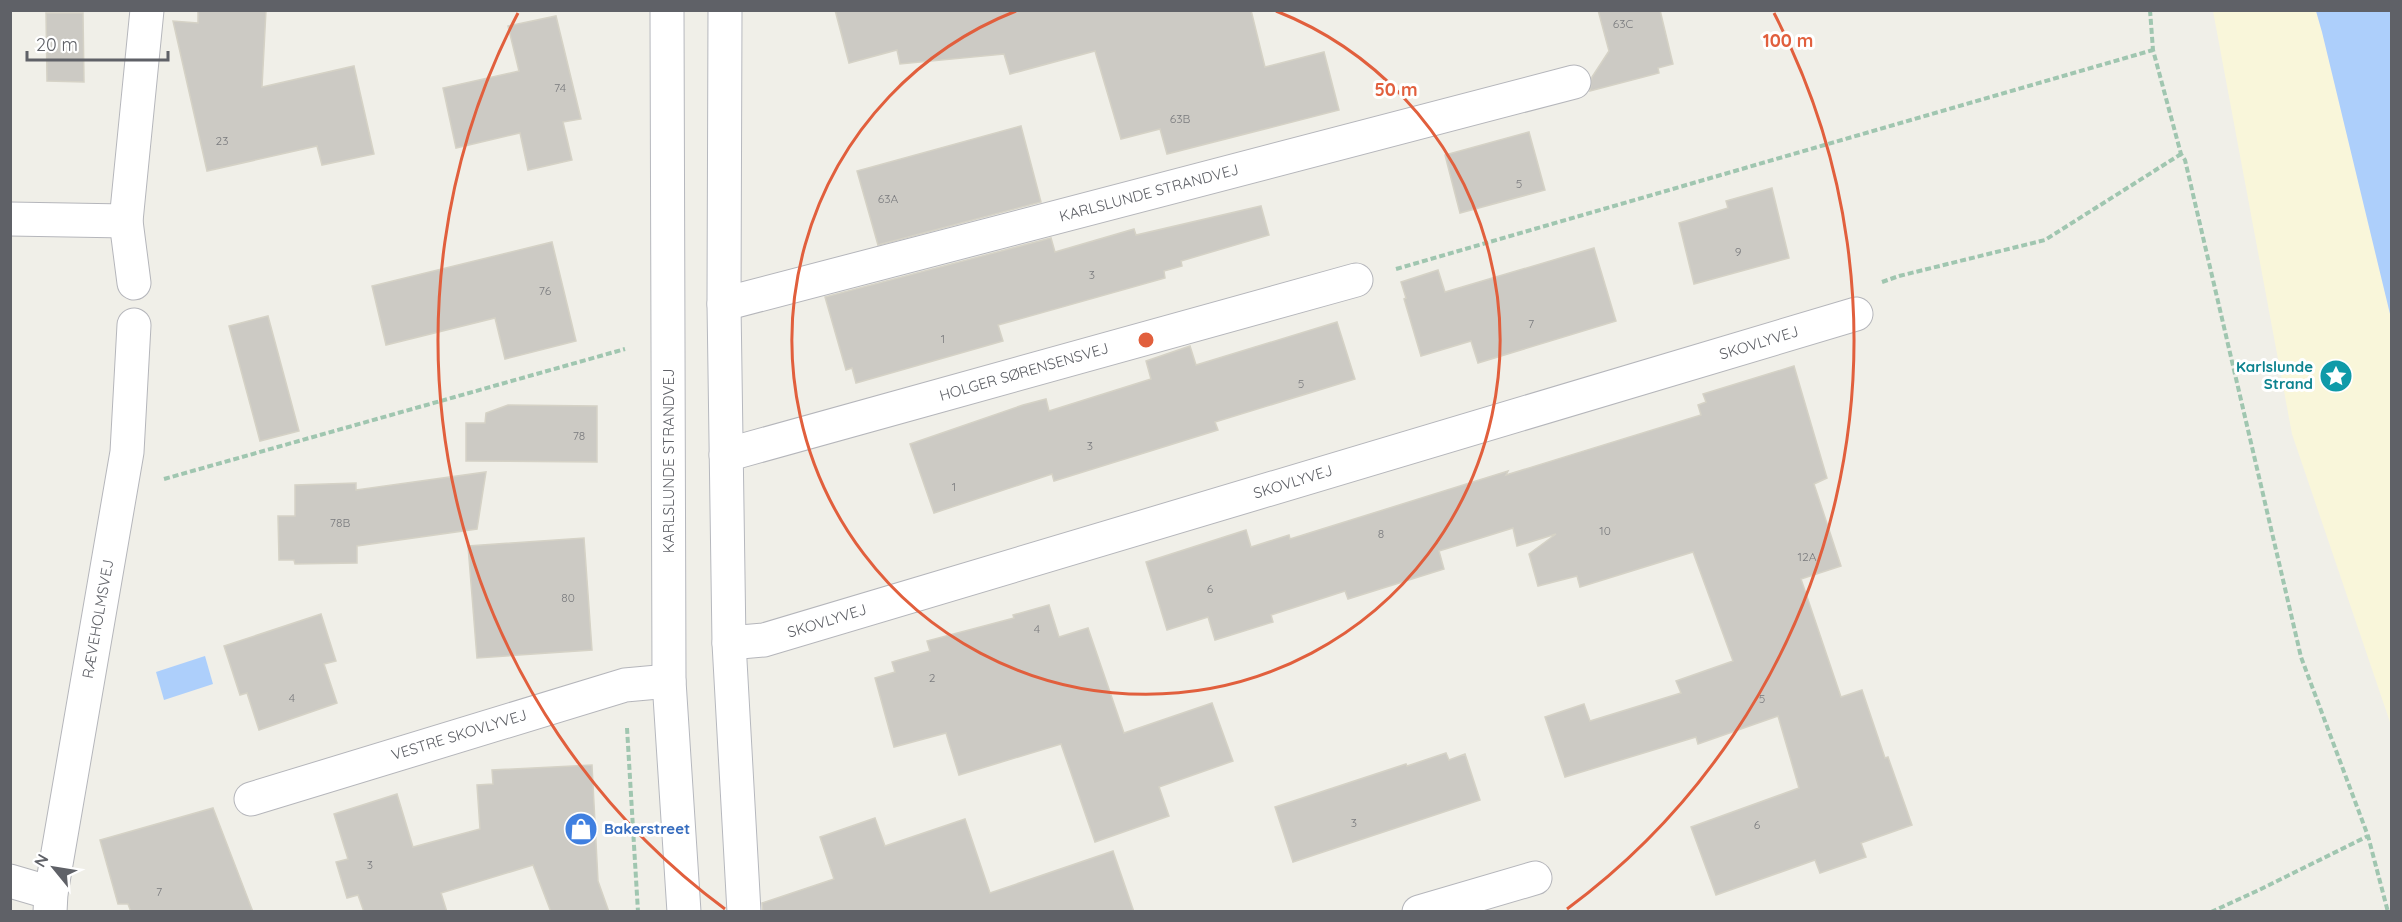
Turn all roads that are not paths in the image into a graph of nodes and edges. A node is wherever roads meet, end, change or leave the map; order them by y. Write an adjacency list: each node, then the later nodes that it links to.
1 (147, 10): 6 (street)
2 (667, 10): 14 (street, KARLSLUNDE STRANDVEJ)
3 (725, 10): 9 (street)
4 (1574, 82): 9 (street, KARLSLUNDE STRANDVEJ)
5 (10, 219): 6 (street)
6 (126, 221): 8 (street)
7 (1356, 280): 12 (street, HOLGER SØRENSENSVEJ)
8 (134, 283)
9 (724, 304): 12 (street)
10 (1856, 314): 13 (street, SKOVLYVEJ)
11 (134, 326): 18 (street, RÆVEHOLMSVEJ)
12 (726, 455): 13 (street)
13 (729, 643): 20 (street)
14 (669, 681): 15 (street, VESTRE SKOVLYVEJ); 19 (street, KARLSLUNDE STRANDVEJ)
15 (251, 800)
16 (1535, 878): 21 (street)
17 (10, 880): 18 (street)
18 (50, 902)
19 (684, 912)
20 (744, 912)
21 (1419, 912)

